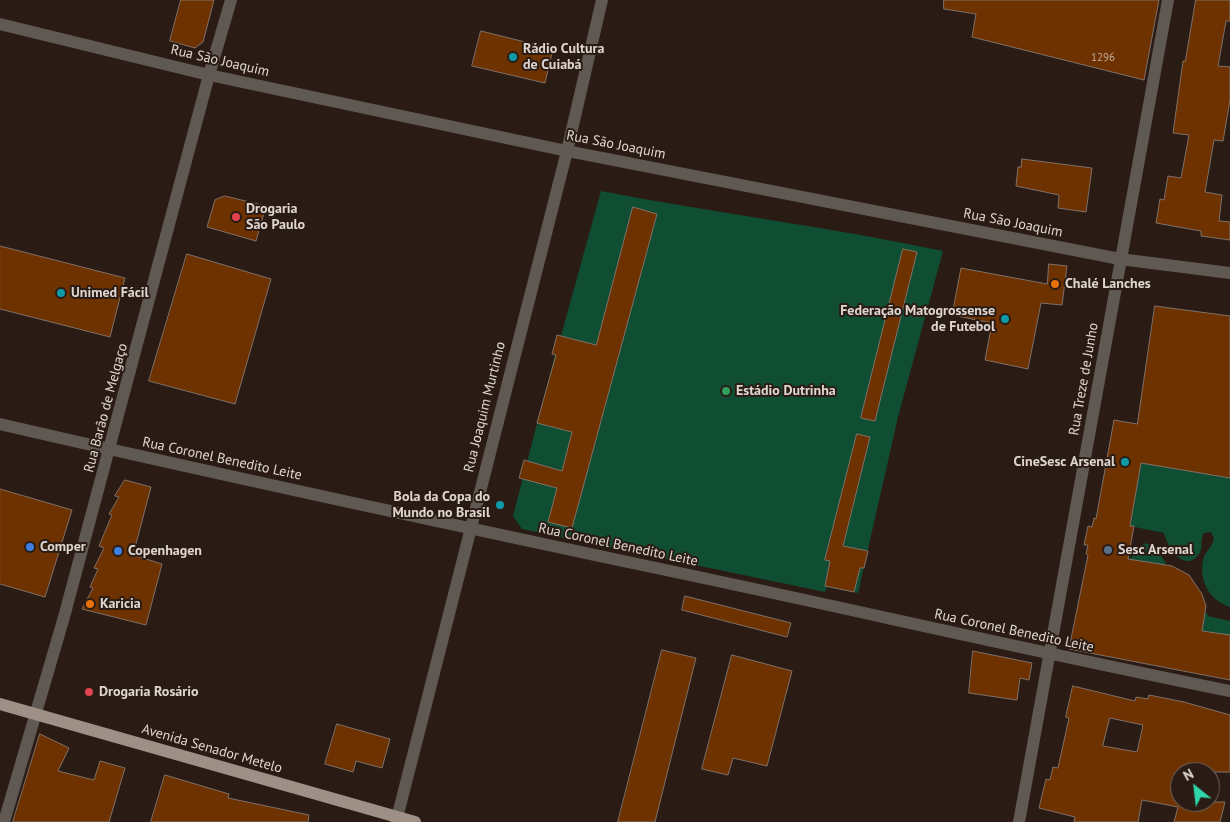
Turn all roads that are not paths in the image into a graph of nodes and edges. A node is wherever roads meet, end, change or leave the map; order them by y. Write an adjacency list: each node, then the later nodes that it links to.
1 (231, 0): 5 (street, Rua Barão de Melgaço)
2 (602, 0): 6 (street, Rua Joaquim Murtinho)
3 (1168, 0): 7 (street, Rua Treze de Junho)
4 (0, 24): 5 (street, Rua São Joaquim)
5 (209, 75): 6 (street, Rua São Joaquim); 10 (street, Rua Barão de Melgaço)
6 (567, 151): 7 (street, Rua São Joaquim); 11 (street, Rua Joaquim Murtinho)
7 (1120, 259): 8 (street, Rua São Joaquim); 12 (street, Rua Treze de Junho)
8 (1230, 273)
9 (0, 424): 10 (street, Rua Coronel Benedito Leite)
10 (110, 450): 11 (street, Rua Coronel Benedito Leite); 15 (street, Rua Barão de Melgaço)
11 (470, 529): 12 (street, Rua Coronel Benedito Leite); 16 (street, Rua Joaquim Murtinho)
12 (1050, 655): 13 (street, Rua Coronel Benedito Leite); 19 (street, Rua Treze de Junho)
13 (1230, 691)
14 (0, 704): 15 (main road, Avenida Senador Metelo)
15 (36, 715): 16 (main road, Avenida Senador Metelo); 17 (street, Rua Barão de Melgaço)
16 (397, 819): 18 (main road, Avenida Senador Metelo)
17 (4, 822)
18 (415, 822)
19 (1019, 822)

